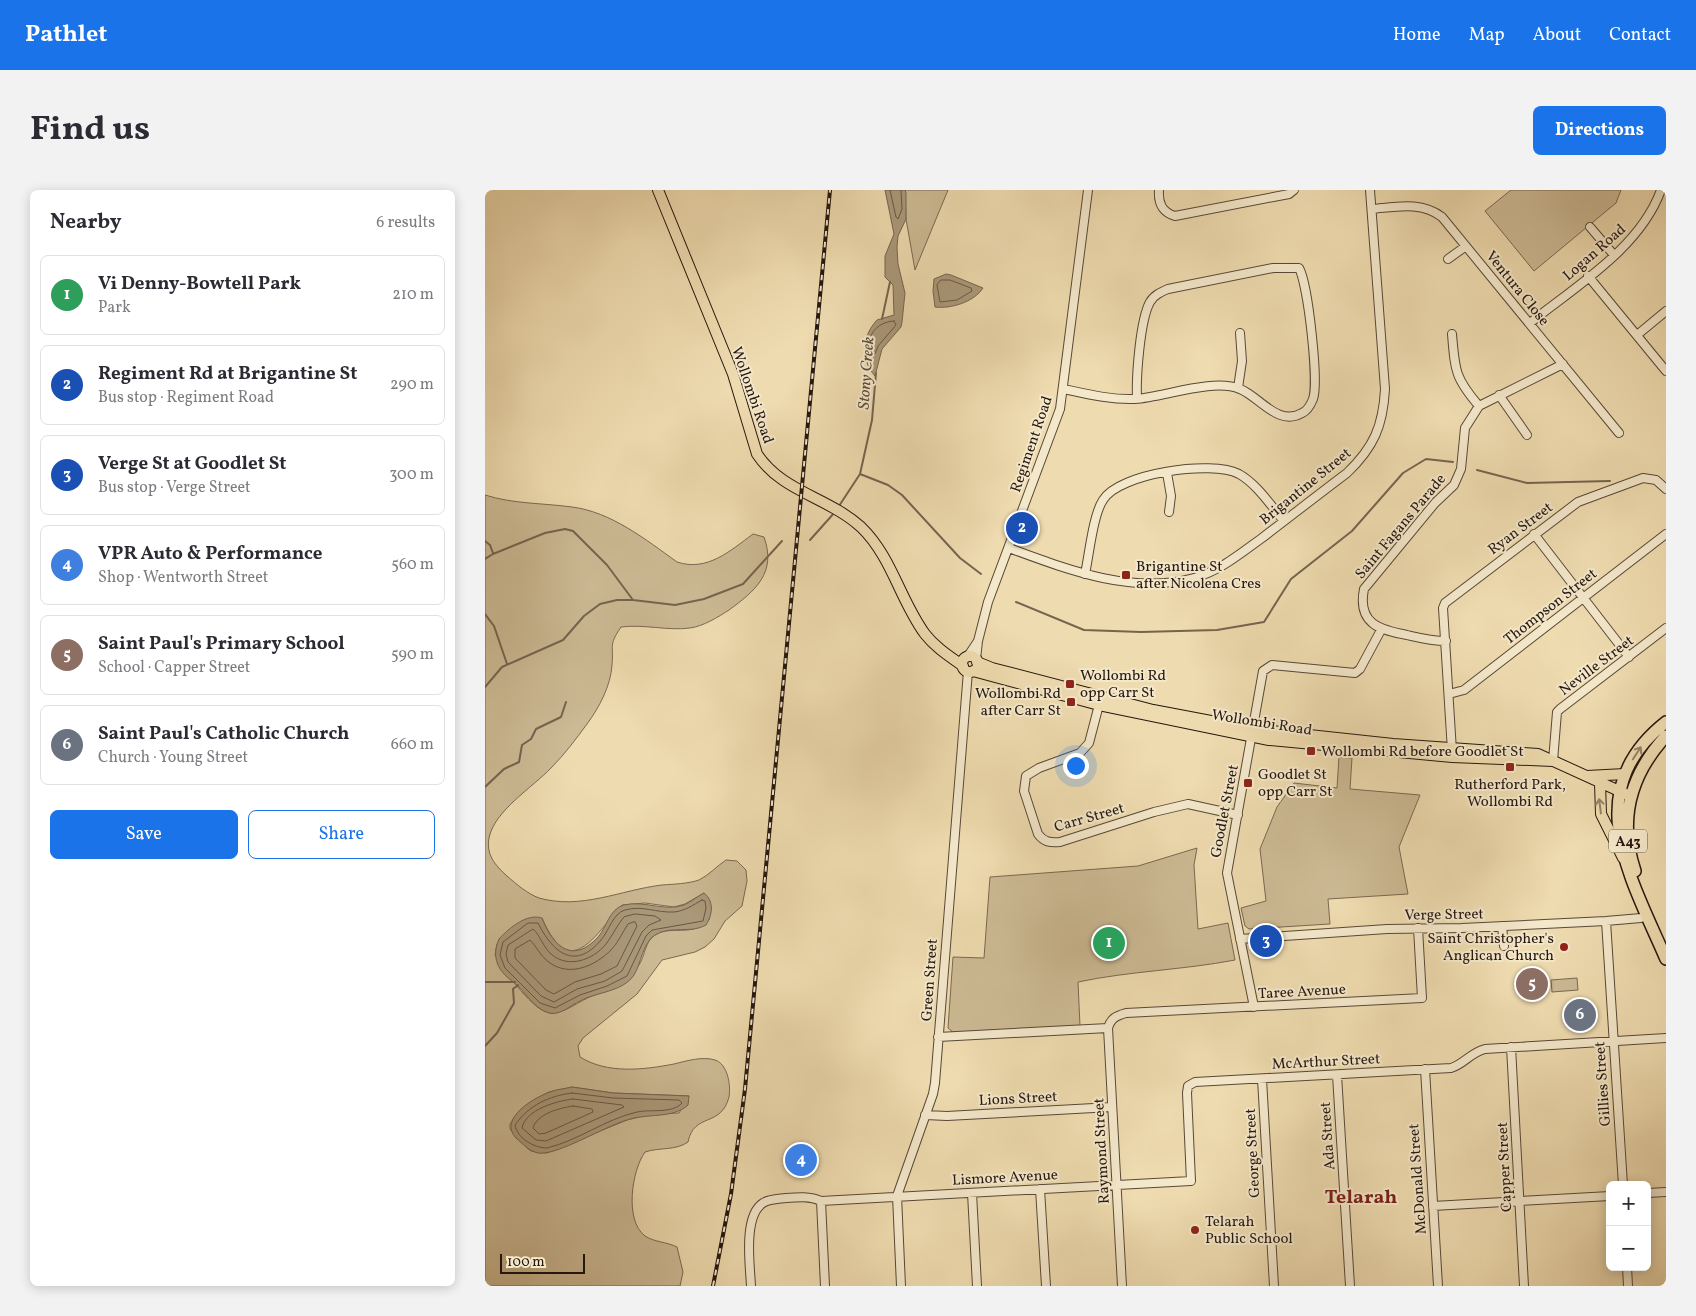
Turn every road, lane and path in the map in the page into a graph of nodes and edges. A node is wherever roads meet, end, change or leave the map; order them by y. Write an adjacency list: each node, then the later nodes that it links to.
1 (658, 190): 40 (main road, Wollombi Road)
2 (1088, 190): 21 (street, Regiment Road)
3 (1159, 190): 4 (street)
4 (1294, 190)
5 (1370, 190): 7 (street, Brigantine Street)
6 (1661, 190): 10 (street, Logan Road)
7 (1372, 209): 9 (street, Ventura Close); 30 (street, Brigantine Street)
8 (1590, 227): 10 (street)
9 (1466, 246): 11 (street); 14 (street, Ventura Close)
10 (1613, 255): 12 (street, Logan Road)
11 (1448, 259)
12 (1588, 276): 14 (street, Logan Road); 17 (street)
13 (1666, 311): 17 (street)
14 (1530, 323): 18 (street, Ventura Close)
15 (1240, 333): 20 (street)
16 (1452, 334): 24 (street)
17 (1637, 335): 19 (street)
18 (1563, 364): 22 (street, Saint Fagans Parade); 25 (street, Ventura Close)
19 (1666, 371)
20 (1238, 388): 23 (street); 23 (street)
21 (1064, 389): 23 (street); 33 (street, Regiment Road)
22 (1499, 395): 24 (street, Saint Fagans Parade); 26 (street)
23 (1137, 398)
24 (1479, 406): 37 (street, Saint Fagans Parade)
25 (1619, 433)
26 (1527, 435)
27 (1167, 473): 29 (street); 30 (street); 34 (street)
28 (1666, 490): 31 (street, Ryan Street)
29 (1169, 512)
30 (1284, 521): 34 (street, Brigantine Street)
31 (1534, 534): 35 (street); 38 (street, Ryan Street)
32 (1666, 534): 35 (street, Thompson Street)
33 (1009, 548): 34 (street, Brigantine Street); 40 (street, Regiment Road)
34 (1085, 574)
35 (1583, 597): 39 (street); 41 (street, Thompson Street)
36 (1666, 628): 39 (street, Neville Street)
37 (1381, 630): 38 (street); 44 (street, Goodlet Street)
38 (1445, 641): 41 (street)
39 (1629, 656): 47 (street, Neville Street)
40 (970, 663): 42 (main road, Wollombi Road); 65 (street, Green Street)
41 (1449, 694): 46 (street)
42 (1101, 701): 44 (main road, Wollombi Road); 53 (street, Carr Street)
43 (1666, 722): 48 (highway, A43, one-way to 43)
44 (1253, 734): 46 (main road, Wollombi Road); 53 (street, Goodlet Street)
45 (1666, 736): 52 (highway, A43)
46 (1452, 753): 47 (main road, Wollombi Road)
47 (1553, 761): 49 (main road, Wollombi Road)
48 (1625, 774): 49 (main road); 51 (highway, A43)
49 (1583, 776): 50 (main road, Wollombi Road)
50 (1600, 783): 51 (main road, Wollombi Road); 54 (main road, one-way to 50)
51 (1619, 792): 52 (main road, Wollombi Road); 54 (highway, A43)
52 (1631, 796): 60 (highway, A43)
53 (1237, 815): 59 (street, Goodlet Street)
54 (1623, 859): 55 (highway, A43)
55 (1647, 915): 56 (street, Verge Street); 62 (highway, A43)
56 (1606, 921): 57 (street, Verge Street); 67 (street, Gillies Street)
57 (1503, 926): 58 (street, Verge Street); 61 (street)
58 (1418, 928): 59 (street, Verge Street); 63 (street, Taree Avenue)
59 (1240, 939): 63 (street, Goodlet Street)
60 (1666, 941)
61 (1504, 946)
62 (1666, 959)
63 (1254, 1007): 64 (street, Taree Avenue)
64 (1108, 1028): 65 (street); 72 (street, Raymond Street)
65 (938, 1037): 73 (street, Green Street)
66 (1666, 1038): 67 (street)
67 (1613, 1041): 68 (street); 75 (street, Gillies Street)
68 (1511, 1047): 69 (street, McArthur Street); 84 (street, Capper Street)
69 (1425, 1069): 70 (street, McArthur Street); 85 (street, McDonald Street)
70 (1337, 1075): 71 (street, McArthur Street); 94 (street, Ada Street)
71 (1262, 1079): 74 (street, McArthur Street); 93 (street, George Street)
72 (1112, 1107): 73 (street, Lions Street); 76 (street, Raymond Street)
73 (925, 1115): 81 (street, Green Street)
74 (1191, 1181): 76 (street, Lismore Avenue)
75 (1623, 1181)
76 (1117, 1185): 77 (street, Lismore Avenue); 92 (street, Raymond Street)
77 (1041, 1189): 79 (street, Lismore Avenue); 91 (street)
78 (1666, 1192): 80 (street)
79 (972, 1193): 81 (street, Lismore Avenue); 90 (street)
80 (1651, 1194)
81 (897, 1196): 83 (street, Lismore Avenue); 89 (street, Green Street)
82 (1606, 1196): 84 (street)
83 (821, 1201): 87 (street, Lismore Avenue); 88 (street)
84 (1520, 1201): 85 (street); 96 (street, Capper Street)
85 (1433, 1206): 95 (street, McDonald Street)
86 (1627, 1271): 97 (street)
87 (751, 1286)
88 (825, 1286)
89 (901, 1286)
90 (977, 1286)
91 (1046, 1286)
92 (1122, 1286)
93 (1274, 1286)
94 (1350, 1286)
95 (1438, 1286)
96 (1525, 1286)
97 (1629, 1286)

